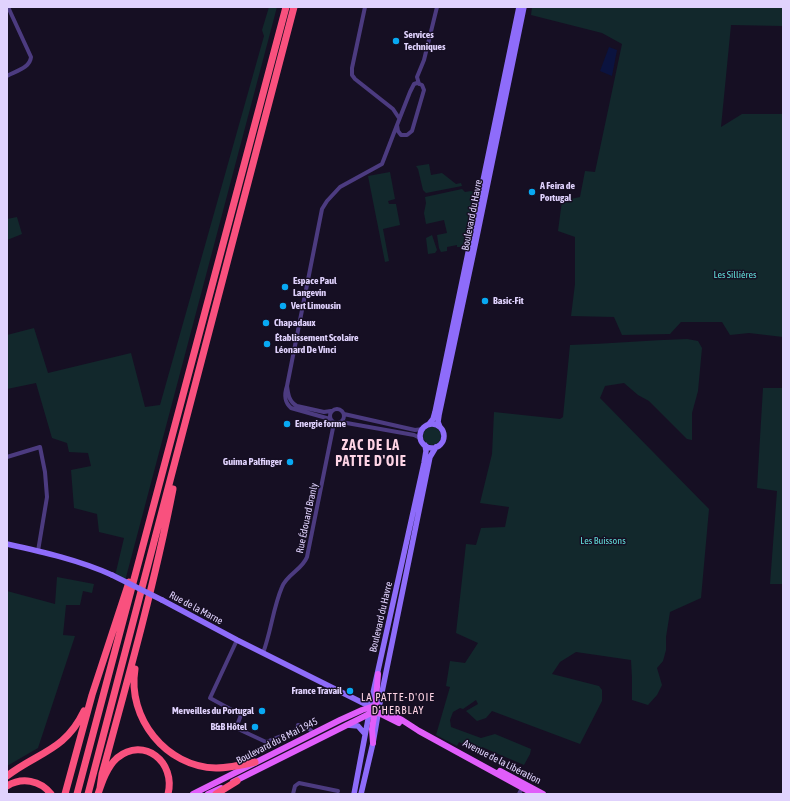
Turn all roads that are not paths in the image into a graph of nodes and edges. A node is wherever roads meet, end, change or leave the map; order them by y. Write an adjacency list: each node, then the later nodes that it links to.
1 (8, 7): 8 (street)
2 (286, 7): 32 (highway)
3 (294, 7): 29 (highway)
4 (365, 7): 10 (street)
5 (437, 7): 9 (street)
6 (519, 7): 22 (main road, Boulevard du Havre)
7 (524, 7): 23 (main road, Boulevard du Havre)
8 (7, 76)
9 (418, 84): 10 (street); 12 (street)
10 (399, 118): 11 (street)
11 (397, 125): 12 (street); 13 (street)
12 (401, 135): 13 (street)
13 (390, 142): 14 (street)
14 (287, 386): 17 (street); 19 (street)
15 (341, 403): 16 (street)
16 (340, 409): 17 (street); 18 (street)
17 (331, 411): 19 (street)
18 (344, 414): 20 (street); 24 (street)
19 (330, 419): 21 (street)
20 (341, 422): 21 (street); 25 (street)
21 (334, 423): 35 (street, Rue Édouard Branly)
22 (429, 424): 23 (main road); 24 (main road)
23 (440, 427): 27 (main road, Boulevard du Havre)
24 (422, 429): 25 (main road)
25 (420, 438): 26 (main road)
26 (425, 445): 27 (main road); 36 (main road, Boulevard du Havre)
27 (436, 447): 38 (main road, Boulevard du Havre)
28 (7, 457): 31 (street)
29 (174, 469): 33 (highway); 55 (highway)
30 (7, 544): 31 (main road, Rue de la Marne)
31 (38, 551): 34 (main road, Rue de la Marne, bridge)
32 (140, 554): 37 (highway); 54 (highway)
33 (141, 635): 44 (highway); 50 (highway)
34 (238, 640): 35 (main road, Rue de la Marne); 40 (street)
35 (263, 653): 38 (main road, Rue de la Marne)
36 (378, 674): 38 (main road)
37 (92, 695): 46 (highway); 53 (highway)
38 (375, 710): 39 (main road, Boulevard du 8 Mai 1945); 40 (main road, Boulevard du 8 Mai 1945); 41 (main road, Boulevard du Havre); 42 (main road); 43 (main road, Avenue de la Libération)
39 (346, 724): 41 (main road); 45 (main road, Boulevard du 8 Mai 1945)
40 (314, 733): 44 (main road, Boulevard du 8 Mai 1945)
41 (365, 734): 61 (main road, Boulevard du Havre)
42 (373, 743): 62 (main road)
43 (452, 748): 49 (main road, Avenue de la Libération); 65 (main road, Avenue de la Libération)
44 (253, 763): 45 (main road); 57 (main road, Boulevard du 8 Mai 1945)
45 (254, 772): 47 (main road, Boulevard du 8 Mai 1945)
46 (7, 776)
47 (237, 781): 58 (main road, Boulevard du 8 Mai 1945); 59 (highway)
48 (7, 786): 52 (highway)
49 (522, 788): 63 (street); 64 (main road, Avenue de la Libération)
50 (99, 791): 56 (highway)
51 (338, 791): 60 (street)
52 (51, 794)
53 (65, 794)
54 (77, 794)
55 (88, 794)
56 (168, 794)
57 (193, 794)
58 (208, 794)
59 (216, 794)
60 (293, 794)
61 (354, 794)
62 (360, 794)
63 (519, 794)
64 (534, 794)
65 (543, 794)

